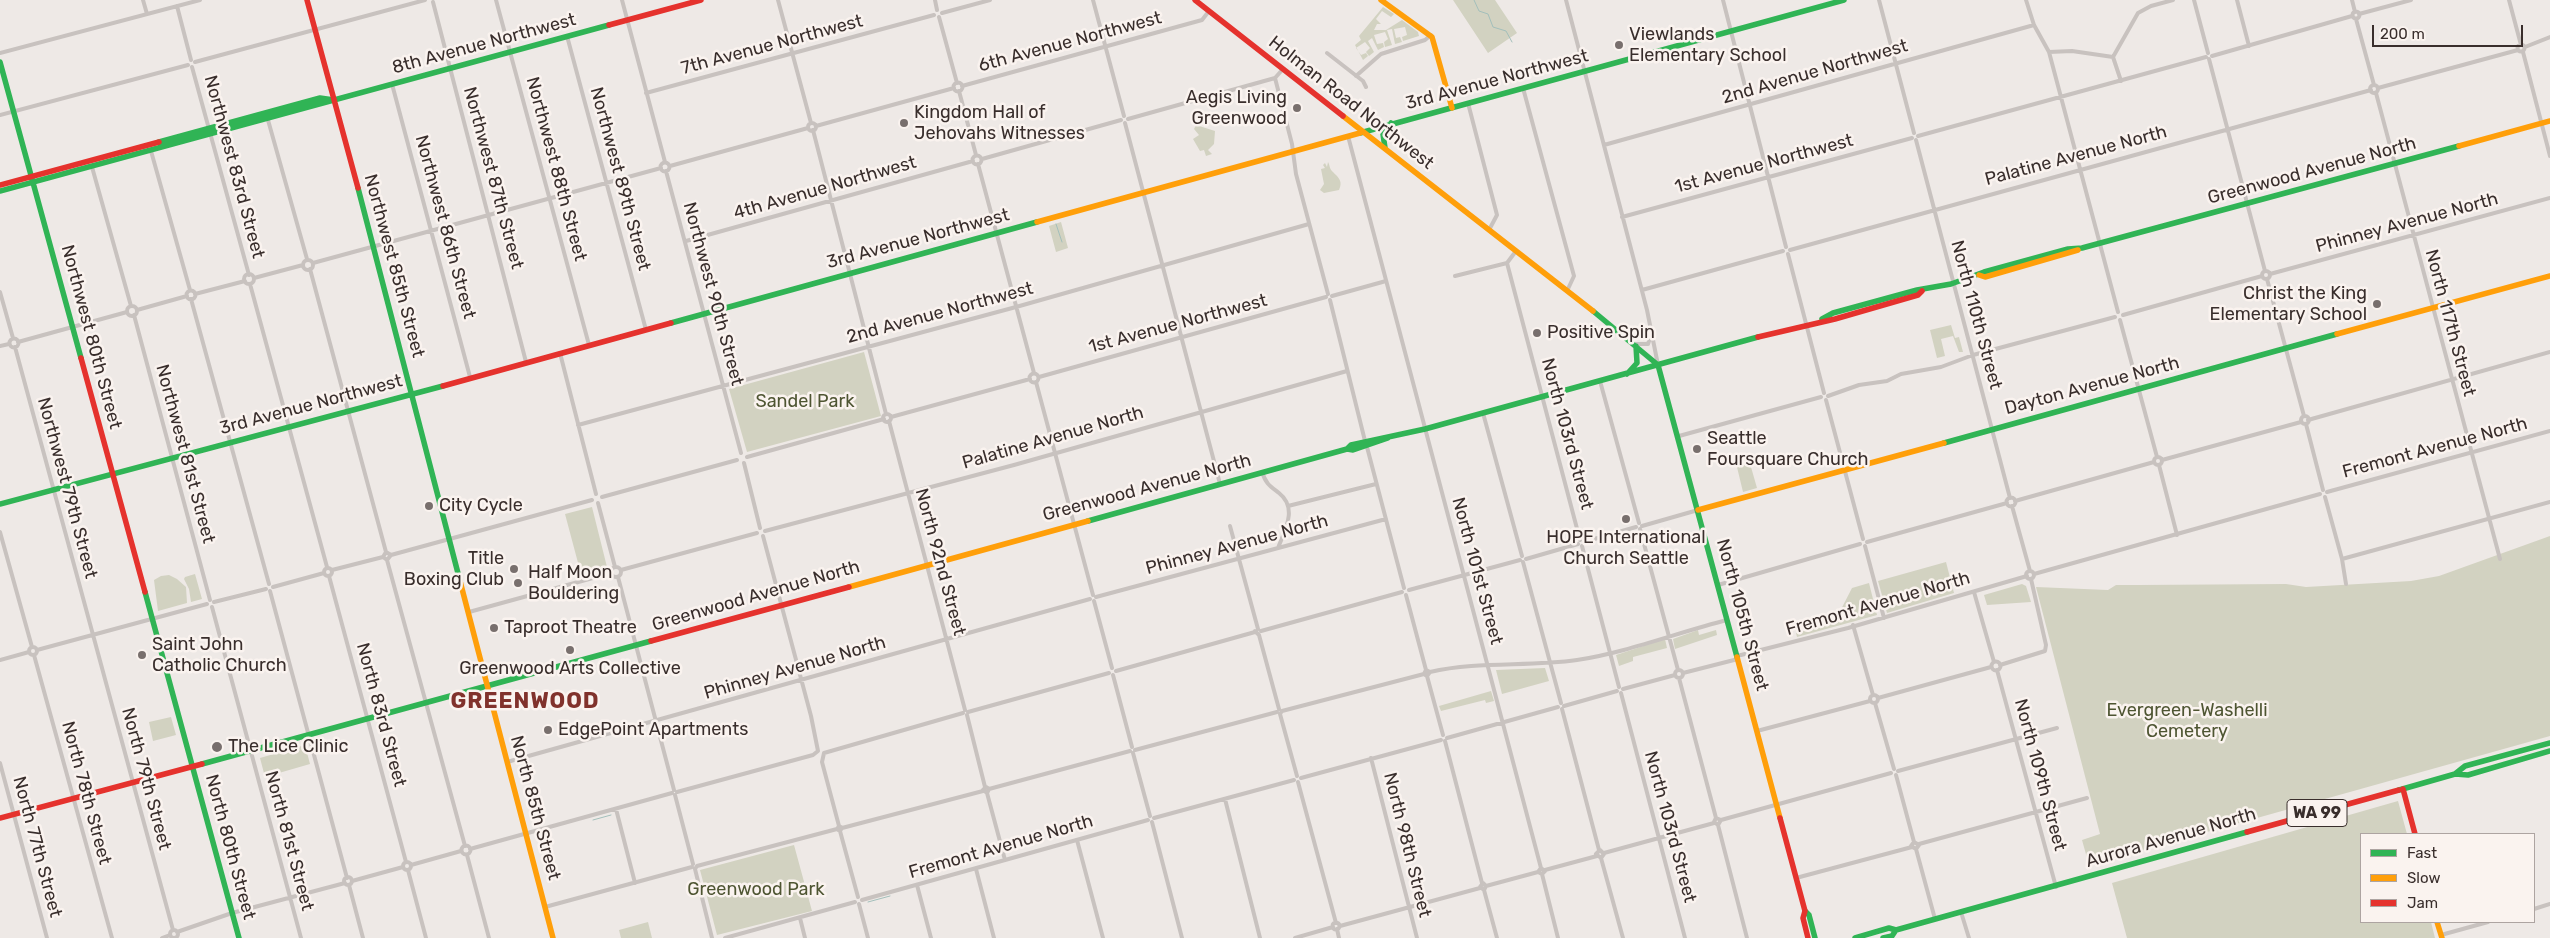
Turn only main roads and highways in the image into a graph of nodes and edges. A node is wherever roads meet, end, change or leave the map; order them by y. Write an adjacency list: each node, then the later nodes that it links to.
1 (307, 0): 7 (main road, Northwest 85th Street)
2 (701, 0): 7 (main road, 8th Avenue Northwest)
3 (1195, 0): 11 (main road, Holman Road Northwest)
4 (1382, 0): 8 (main road)
5 (1844, 0): 8 (main road, 3rd Avenue Northwest)
6 (0, 62): 13 (main road, Northwest 80th Street)
7 (334, 100): 13 (main road, 8th Avenue Northwest); 13 (main road, 8th Avenue Northwest); 20 (main road, Northwest 85th Street)
8 (1452, 108): 10 (main road, 3rd Avenue Northwest)
9 (2550, 121): 18 (main road, Greenwood Avenue North)
10 (1391, 124): 11 (main road, 3rd Avenue Northwest); 12 (main road)
11 (1363, 131): 12 (main road, Holman Road Northwest); 20 (main road, 3rd Avenue Northwest)
12 (1385, 148): 17 (main road, Holman Road Northwest)
13 (33, 179): 14 (main road, 8th Avenue Northwest); 15 (main road, 8th Avenue Northwest); 21 (main road, Northwest 80th Street)
14 (0, 185)
15 (0, 191)
16 (2550, 276): 23 (main road, Dayton Avenue North)
17 (1636, 344): 18 (main road, Holman Road Northwest); 19 (main road)
18 (1658, 365): 19 (main road, Greenwood Avenue North); 23 (main road, North 105th Street)
19 (1627, 374): 26 (main road, Greenwood Avenue North)
20 (412, 393): 21 (main road, 3rd Avenue Northwest); 24 (main road, Northwest 85th Street)
21 (113, 474): 22 (main road, 3rd Avenue Northwest); 25 (main road, Northwest 80th Street)
22 (0, 504)
23 (1698, 510): 34 (main road, North 105th Street)
24 (450, 540): 26 (main road, North 85th Street)
25 (153, 620): 29 (main road, North 80th Street)
26 (488, 687): 29 (main road, Greenwood Avenue North); 39 (main road, North 85th Street)
27 (2550, 743): 30 (main road, Aurora Avenue North / WA 99)
28 (2550, 751): 30 (main road, Aurora Avenue North / WA 99)
29 (192, 766): 32 (main road, Greenwood Avenue North); 38 (main road, North 80th Street)
30 (2455, 774): 31 (main road, Aurora Avenue North / WA 99)
31 (2403, 788): 33 (main road); 36 (main road, Aurora Avenue North / WA 99)
32 (0, 818)
33 (2414, 833)
34 (1805, 911): 40 (main road, North 105th Street); 41 (main road, North 105th Street)
35 (2437, 923): 37 (main road)
36 (1896, 930): 42 (main road, Aurora Avenue North / WA 99); 43 (main road, Aurora Avenue North / WA 99)
37 (2441, 937)
38 (238, 938)
39 (554, 938)
40 (1808, 938)
41 (1815, 938)
42 (1855, 938)
43 (1883, 938)

